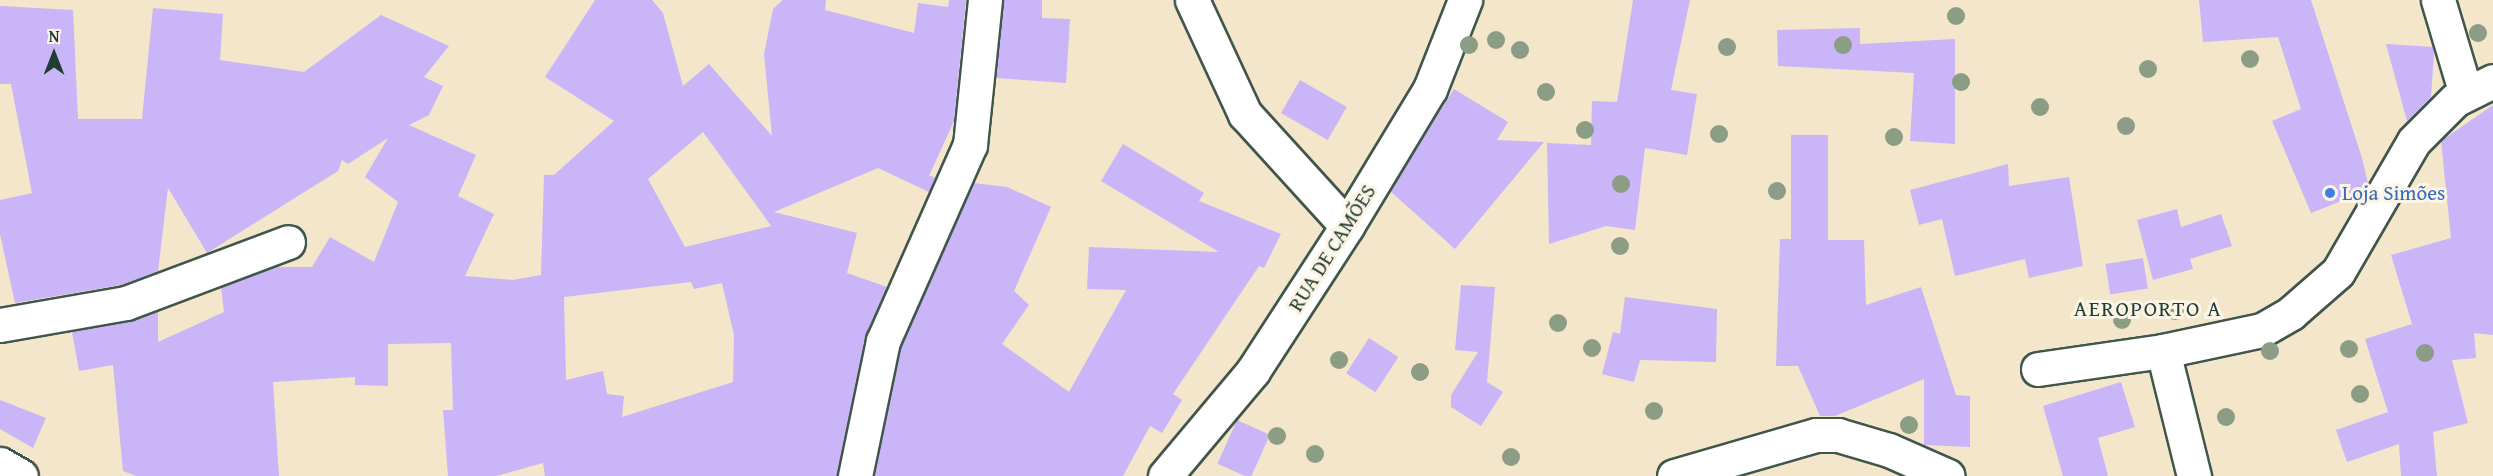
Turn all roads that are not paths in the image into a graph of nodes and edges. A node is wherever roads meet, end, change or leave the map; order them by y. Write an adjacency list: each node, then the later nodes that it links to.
1 (985, 0): 13 (street)
2 (1192, 0): 6 (street)
3 (1465, 0): 6 (street, RUA DE CAMÕES)
4 (2438, 0): 5 (street)
5 (2480, 88): 9 (street)
6 (1347, 226): 14 (street, RUA DE CAMÕES)
7 (288, 242): 8 (street)
8 (0, 325)
9 (2163, 351): 10 (street); 17 (street)
10 (2038, 369)
11 (0, 464): 12 (street)
12 (21, 476)
13 (855, 476)
14 (1165, 476)
15 (1674, 476): 16 (street)
16 (1948, 476)
17 (2194, 476)

